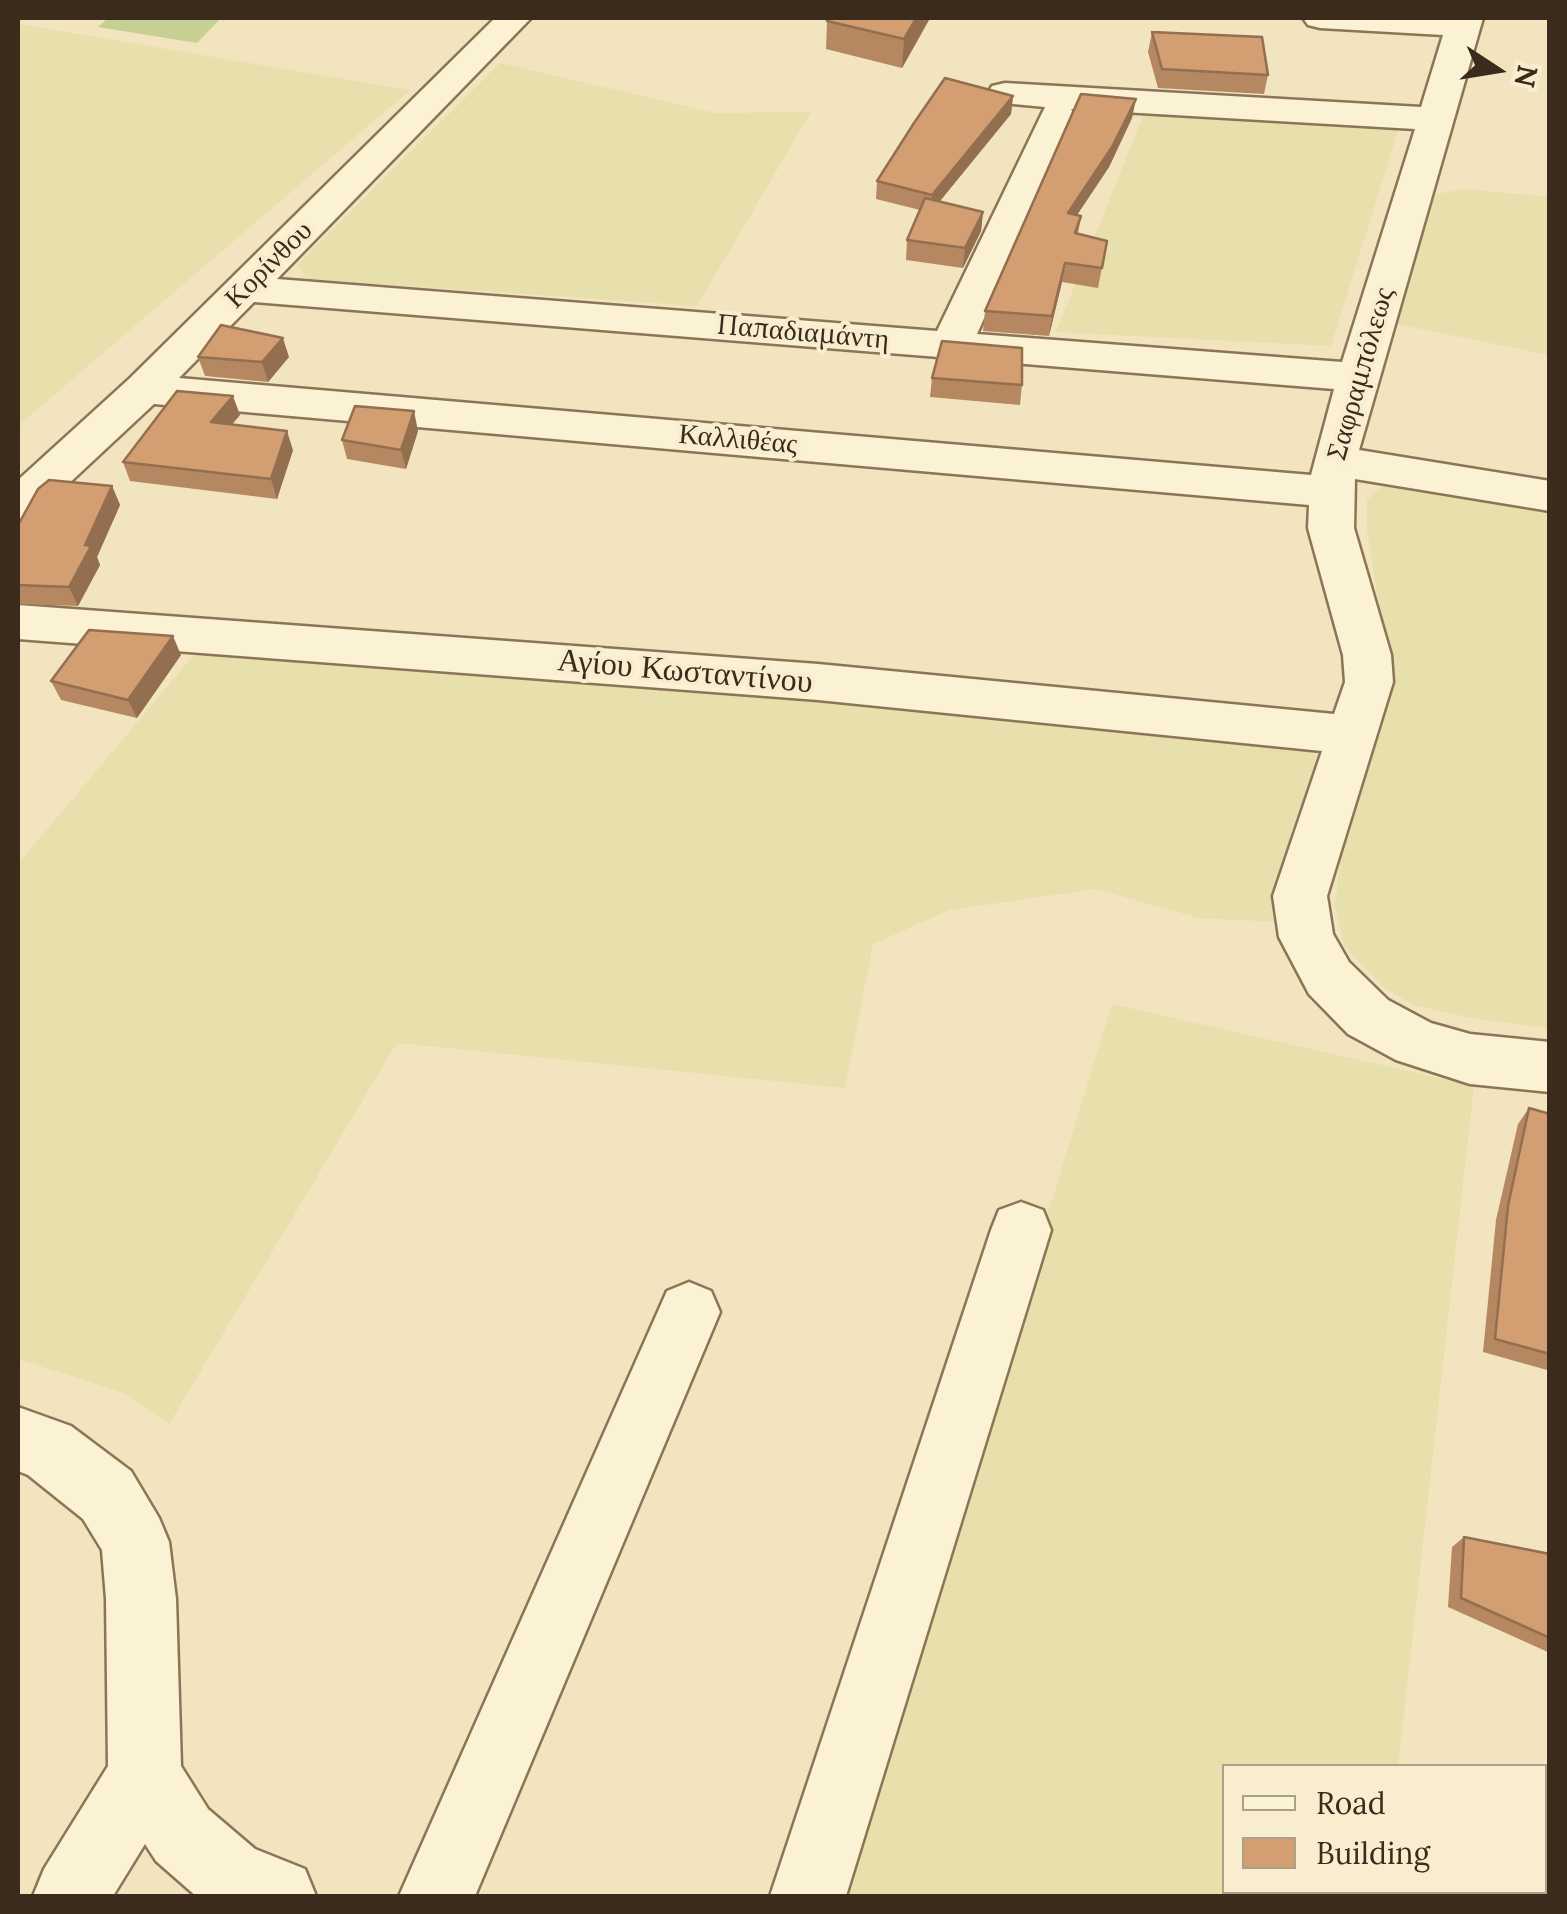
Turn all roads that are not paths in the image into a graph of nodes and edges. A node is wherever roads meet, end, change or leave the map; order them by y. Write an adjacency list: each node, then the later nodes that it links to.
1 (514, 18): 7 (street, Κορίνθου)
2 (1320, 18): 3 (street)
3 (1465, 22): 6 (street, Σαφραμπόλεως)
4 (1005, 94): 6 (street)
5 (1057, 115): 8 (street)
6 (1436, 119): 9 (street, Σαφραμπόλεως)
7 (246, 288): 8 (street, Παπαδιαμάντη); 10 (street, Κορίνθου)
8 (951, 344): 9 (street, Παπαδιαμάντη)
9 (1359, 377): 11 (street, Σαφραμπόλεως)
10 (144, 389): 11 (street, Καλλιθέας); 13 (street, Κορίνθου)
11 (1333, 476): 12 (street, Καλλιθέας); 15 (street, Σαφραμπόλεως)
12 (1550, 496)
13 (18, 505)
14 (18, 622): 15 (street, Αγίου Κωσταντίνου)
15 (1352, 735): 16 (street, Σαφραμπόλεως)
16 (1550, 1067)
17 (1021, 1230): 24 (street)
18 (689, 1312): 23 (street)
19 (18, 1438): 20 (street)
20 (145, 1775): 21 (street); 22 (street)
21 (70, 1896)
22 (278, 1896)
23 (438, 1896)
24 (808, 1896)

